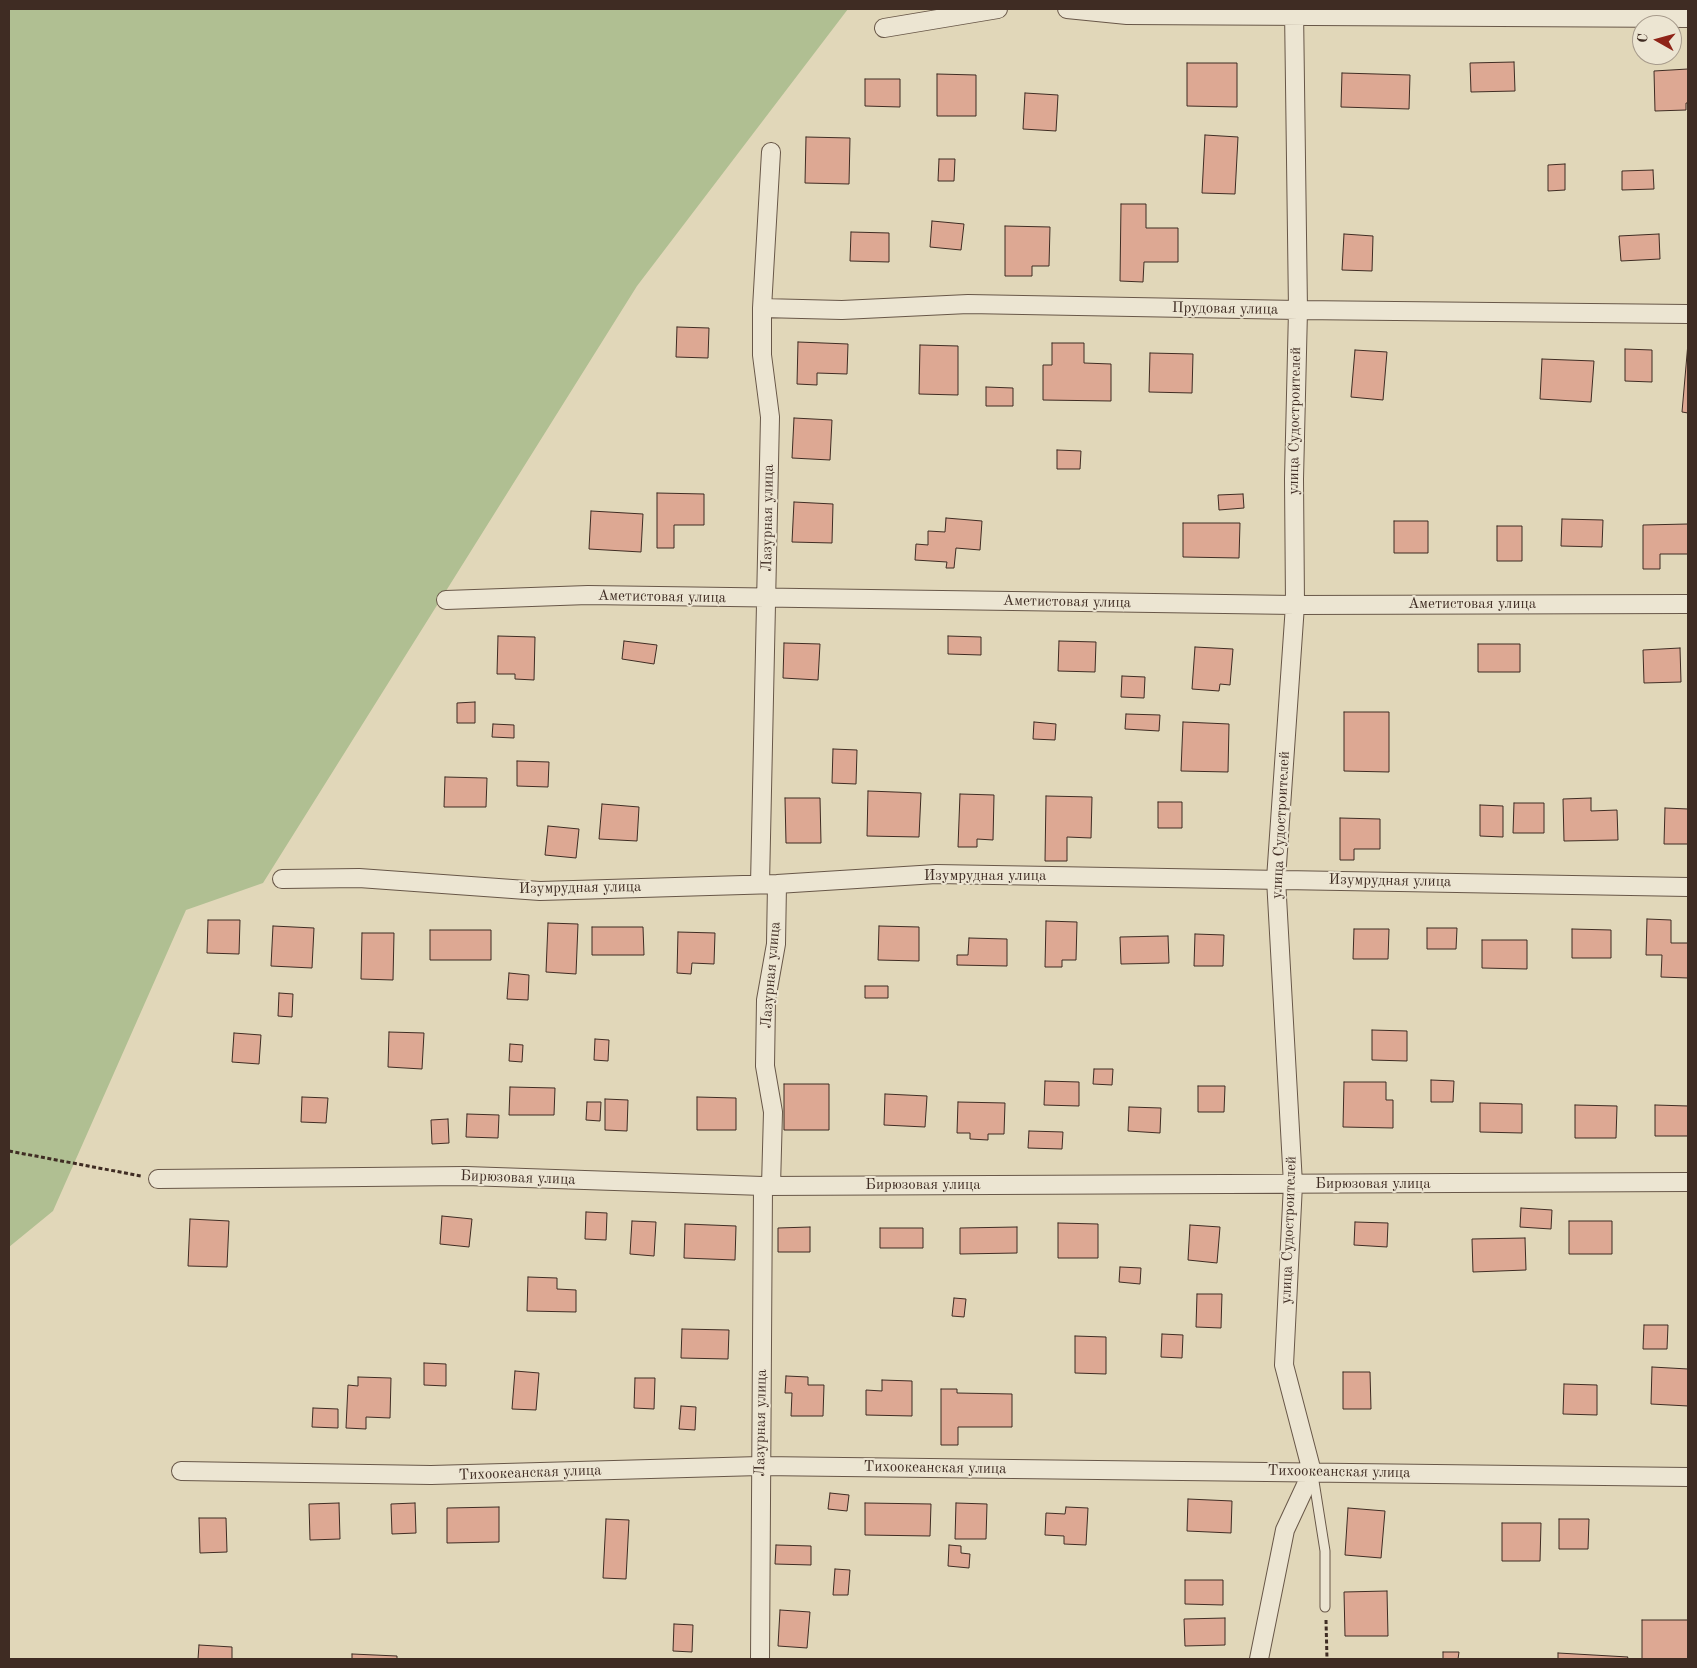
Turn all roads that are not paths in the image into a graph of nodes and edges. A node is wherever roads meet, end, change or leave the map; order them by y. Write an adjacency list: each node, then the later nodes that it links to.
1 (998, 9): 5 (street)
2 (1068, 9): 3 (street)
3 (1293, 13): 4 (street); 8 (street, улица Судостроителей)
4 (1688, 18)
5 (884, 28)
6 (771, 152): 7 (street, Лазурная улица)
7 (762, 308): 8 (street, Прудовая улица); 10 (street, Лазурная улица)
8 (1298, 310): 9 (street, Прудовая улица); 13 (street, улица Судостроителей)
9 (1688, 314)
10 (766, 599): 11 (street, Аметистовая улица); 13 (street, Аметистовая улица); 16 (street, Лазурная улица)
11 (446, 600)
12 (1688, 604): 13 (street, Аметистовая улица)
13 (1294, 605): 15 (street, улица Судостроителей)
14 (282, 879): 16 (street, Изумрудная улица)
15 (1276, 879): 16 (street, Изумрудная улица); 17 (street, Изумрудная улица); 20 (street, улица Судостроителей)
16 (769, 884): 21 (street, Лазурная улица)
17 (1688, 887)
18 (158, 1179): 21 (street, Бирюзовая улица)
19 (1688, 1182): 20 (street, Бирюзовая улица)
20 (1294, 1184): 21 (street, Бирюзовая улица); 24 (street, улица Судостроителей)
21 (767, 1186): 22 (street, Лазурная улица)
22 (760, 1466): 23 (street, Тихоокеанская улица); 24 (street, Тихоокеанская улица); 27 (street, Лазурная улица)
23 (181, 1471)
24 (1312, 1472): 25 (street, Тихоокеанская улица); 26 (lane); 28 (street)
25 (1688, 1477)
26 (1326, 1607)
27 (760, 1659)
28 (1259, 1659)

